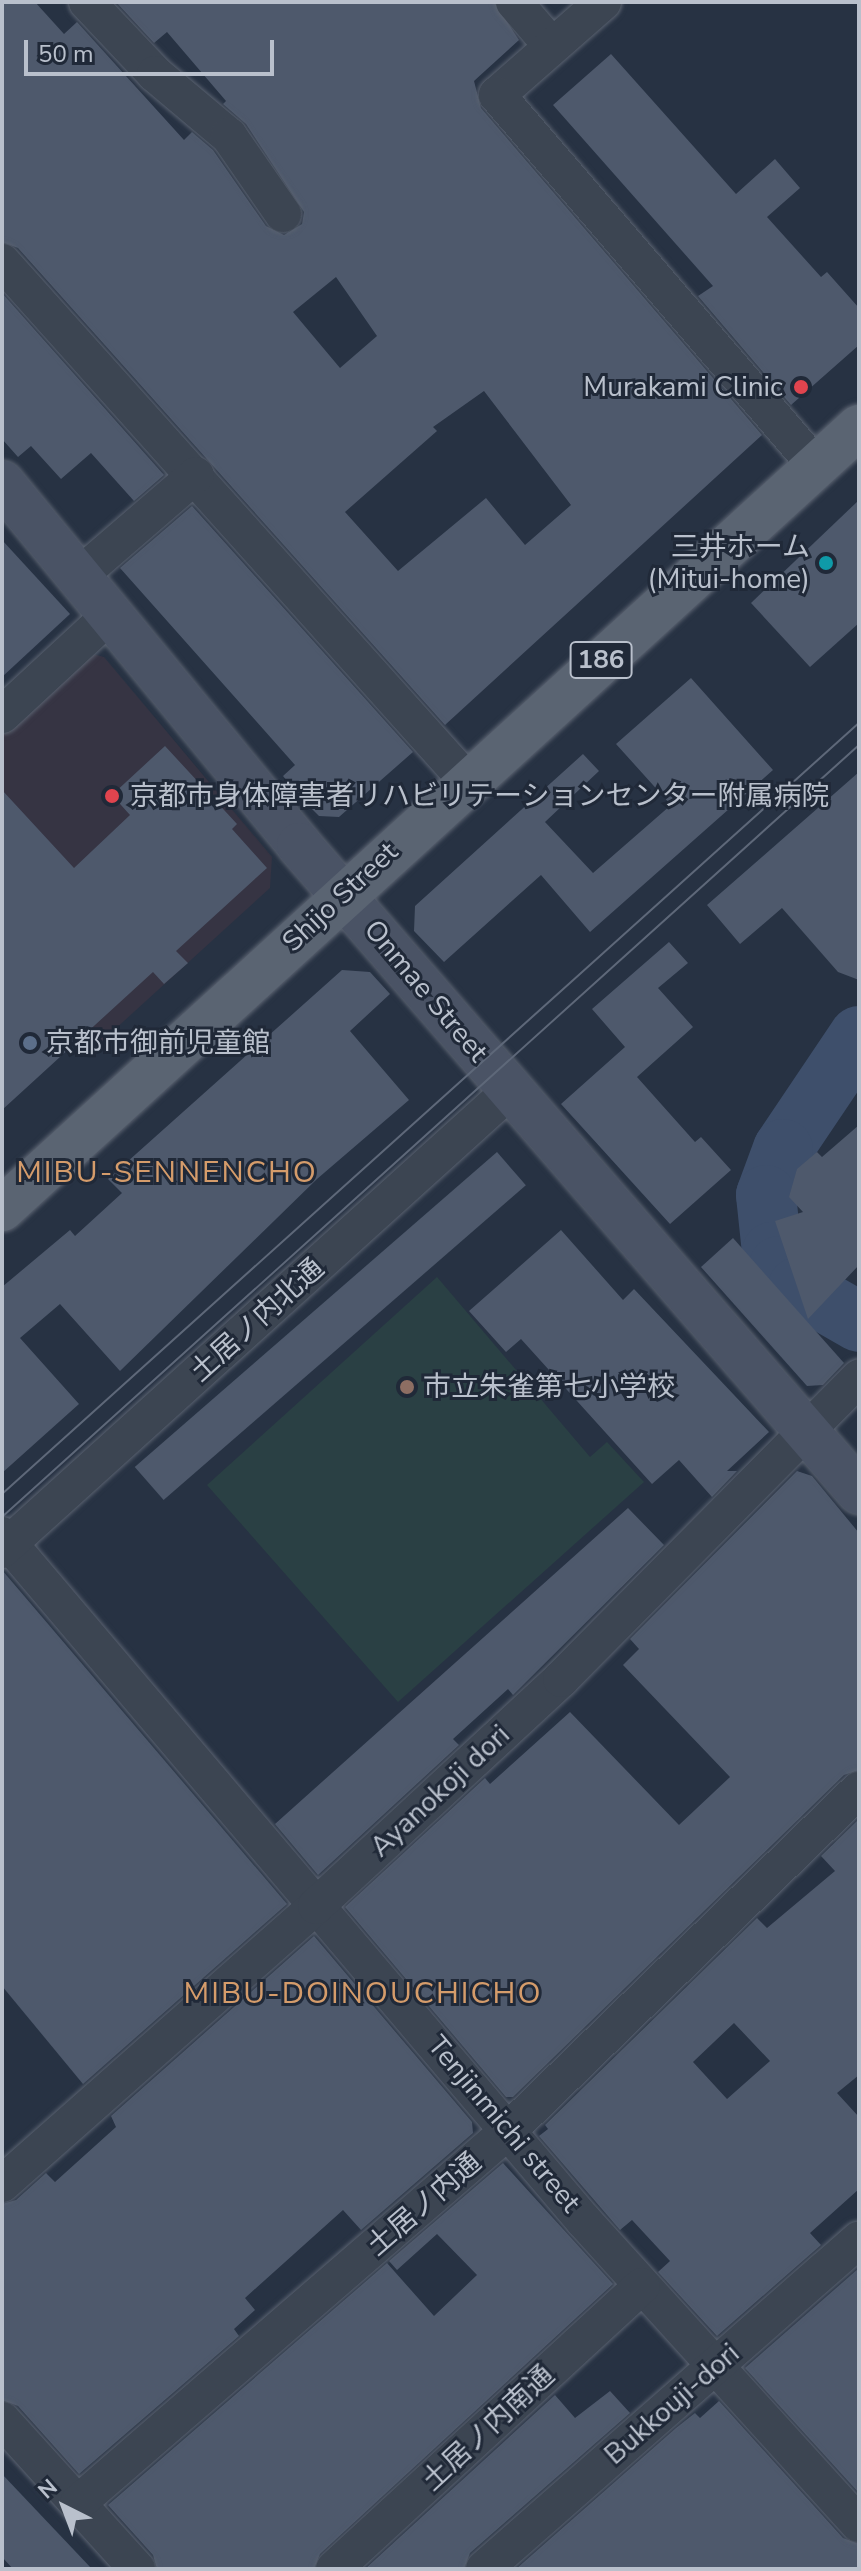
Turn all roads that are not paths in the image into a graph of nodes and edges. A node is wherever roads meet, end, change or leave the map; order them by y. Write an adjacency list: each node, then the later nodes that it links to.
1 (87, 2): 5 (street)
2 (514, 2): 4 (street)
3 (603, 2): 4 (street)
4 (552, 46): 8 (street)
5 (283, 214)
6 (2, 262): 9 (street)
7 (859, 427): 8 (main road, Shijo Street / 186)
8 (816, 466): 14 (main road, Shijo Street / 186)
9 (196, 475): 11 (street); 14 (street)
10 (2, 483): 11 (street, Onmae Street)
11 (80, 575): 12 (street, Onmae Street)
12 (112, 613): 13 (street); 15 (street, Onmae Street)
13 (2, 715)
14 (467, 781): 15 (main road, Shijo Street / 186)
15 (343, 893): 16 (street, Onmae Street); 17 (main road, Shijo Street / 186)
16 (511, 1090): 19 (street, Onmae Street); 21 (street, 土居ノ内北通)
17 (2, 1209)
18 (859, 1378): 19 (street, Ayanokoji dori)
19 (805, 1428): 20 (street, Onmae Street); 23 (street, Ayanokoji dori)
20 (859, 1492)
21 (5, 1543): 23 (street, Tenjinmichi street)
22 (859, 1790): 24 (street, 土居ノ内通)
23 (316, 1906): 24 (street, Tenjinmichi street); 25 (street, Ayanokoji dori)
24 (509, 2130): 27 (street, Tenjinmichi street); 30 (street, 土居ノ内通)
25 (2, 2184)
26 (859, 2240): 28 (street, Bukkouji-dori)
27 (642, 2286): 28 (street, Tenjinmichi street); 33 (street, 土居ノ内南通)
28 (715, 2367): 31 (street, Tenjinmichi street); 34 (street, Bukkouji-dori)
29 (2, 2420): 30 (street)
30 (78, 2503): 32 (street)
31 (859, 2524)
32 (137, 2569)
33 (334, 2569)
34 (484, 2569)

